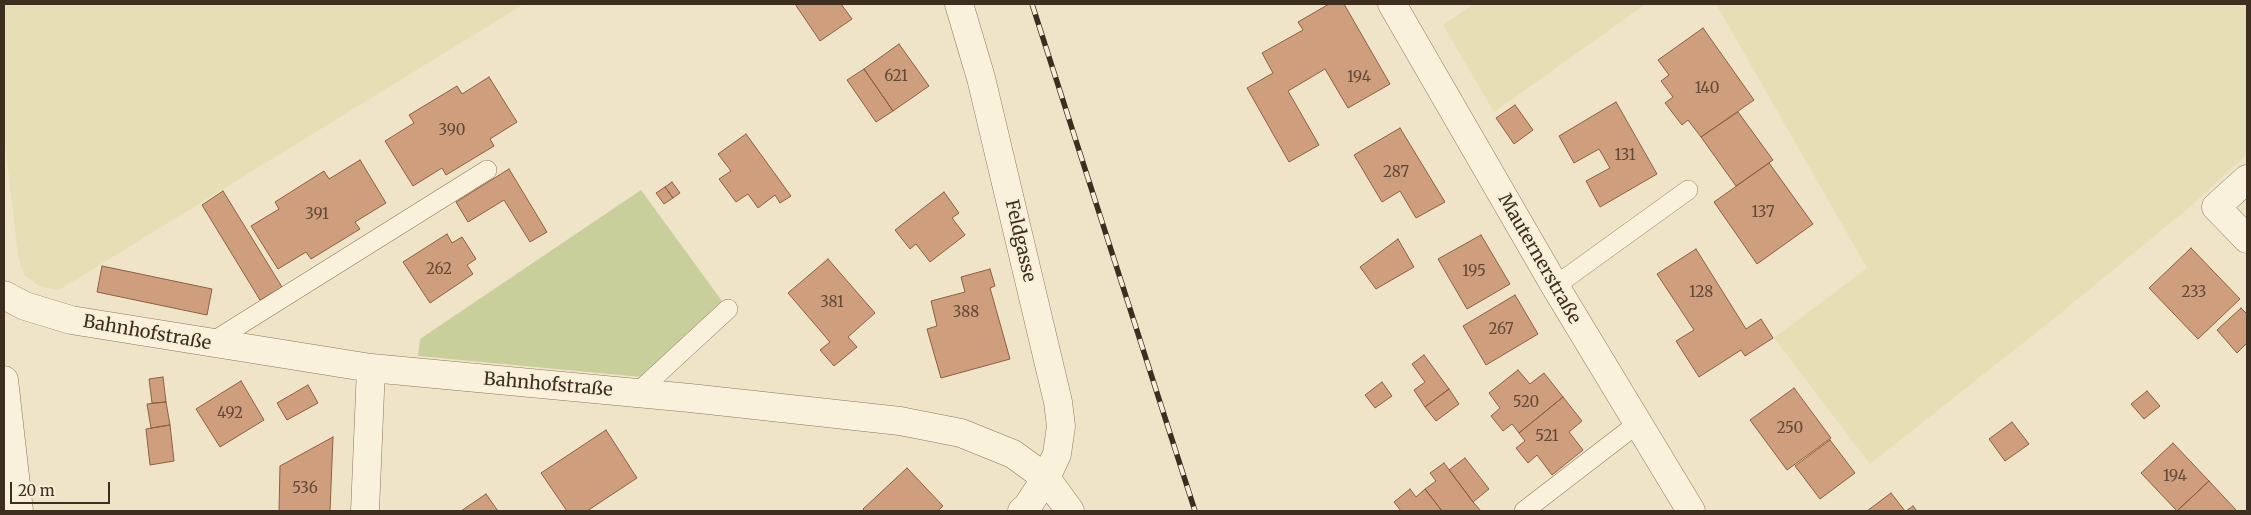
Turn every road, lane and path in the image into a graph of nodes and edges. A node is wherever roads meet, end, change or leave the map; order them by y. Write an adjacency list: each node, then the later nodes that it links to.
1 (959, 4): 15 (street, Feldgasse)
2 (1392, 4): 7 (street, Mauternerstraße)
3 (487, 170): 10 (lane)
4 (2247, 179): 6 (street)
5 (1688, 190): 7 (lane)
6 (2247, 240)
7 (1555, 286): 14 (street, Mauternerstraße)
8 (4, 295): 10 (street, Bahnhofstraße)
9 (728, 309): 13 (lane)
10 (209, 344): 11 (street, Bahnhofstraße)
11 (371, 368): 13 (street, Bahnhofstraße); 17 (street)
12 (4, 380): 16 (street)
13 (637, 393): 15 (street, Bahnhofstraße)
14 (1637, 424): 20 (lane); 21 (street, Mauternerstraße)
15 (1046, 478): 18 (street, Feldgasse); 19 (street, Bahnhofstraße)
16 (19, 511)
17 (365, 511)
18 (1022, 511)
19 (1070, 511)
20 (1524, 511)
21 (1692, 511)

